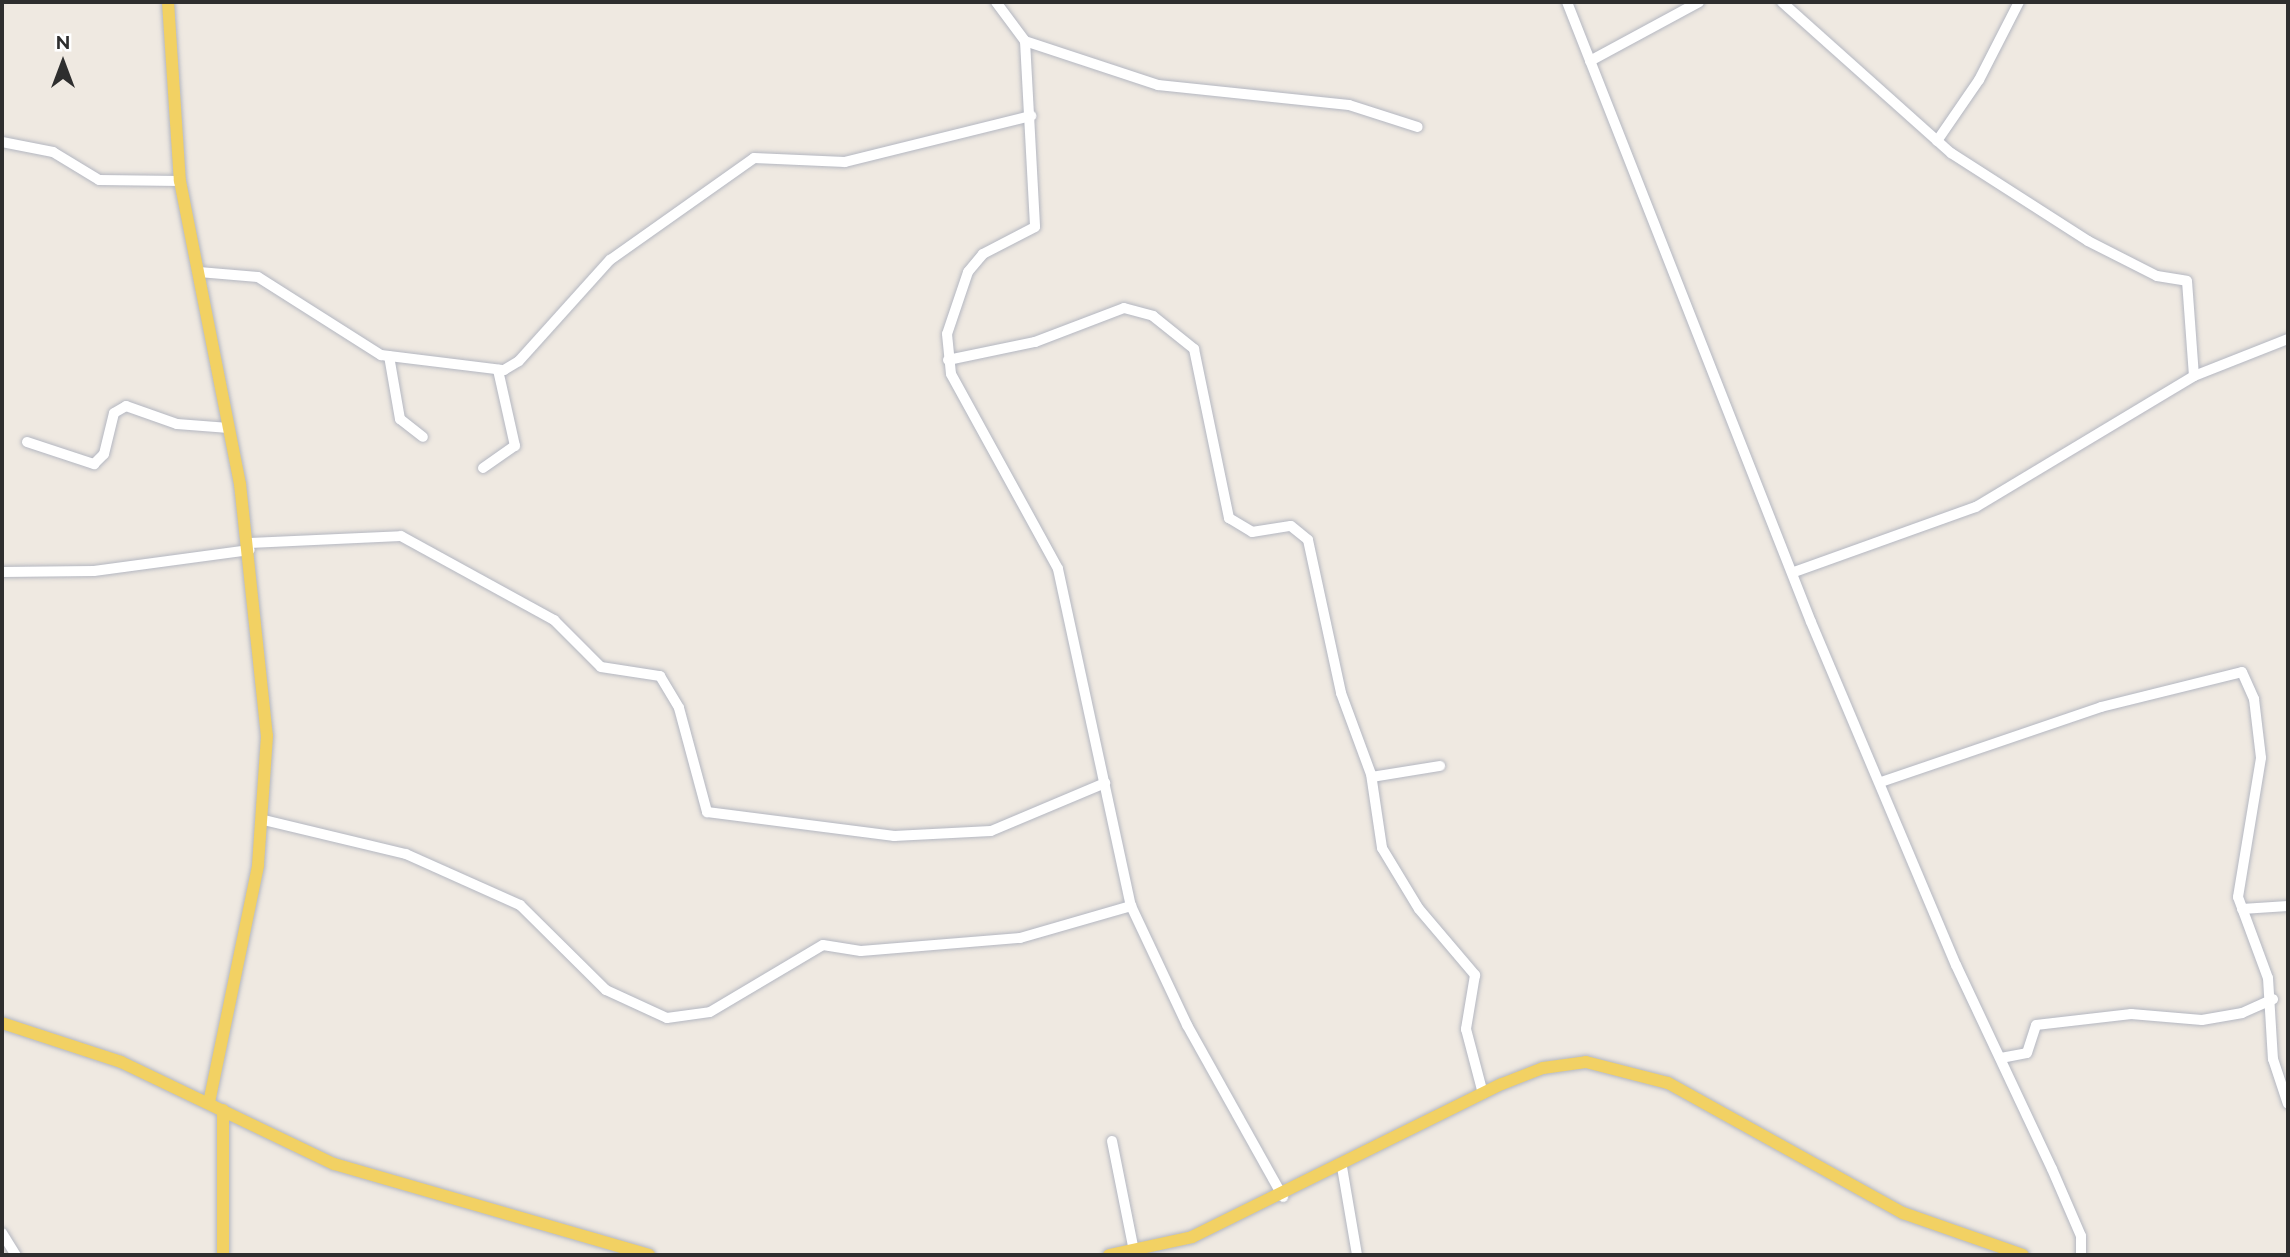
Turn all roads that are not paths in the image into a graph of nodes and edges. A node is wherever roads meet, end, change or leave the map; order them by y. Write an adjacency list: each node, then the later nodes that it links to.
1 (167, 2): 13 (main road)
2 (996, 2): 7 (street)
3 (1567, 2): 8 (street)
4 (1699, 2): 8 (street)
5 (1782, 2): 11 (street)
6 (2020, 2): 11 (street)
7 (1025, 41): 9 (street); 10 (street)
8 (1590, 61): 26 (street)
9 (1031, 116): 17 (street); 18 (street)
10 (1418, 127)
11 (1937, 141): 19 (street)
12 (2, 142): 13 (street)
13 (180, 181): 14 (main road)
14 (199, 272): 16 (street); 20 (main road)
15 (2288, 340): 19 (street)
16 (389, 356): 18 (street); 21 (street)
17 (948, 360): 28 (street); 30 (street)
18 (498, 370): 23 (street)
19 (2194, 376): 26 (street)
20 (229, 428): 22 (street); 24 (main road)
21 (424, 437)
22 (27, 443)
23 (483, 468)
24 (250, 547): 25 (street); 30 (street); 31 (main road)
25 (2, 572)
26 (1794, 572): 29 (street)
27 (1440, 766): 28 (street)
28 (1372, 777): 38 (street)
29 (1881, 782): 34 (street); 37 (street)
30 (1105, 783): 32 (street)
31 (264, 820): 32 (street); 39 (main road)
32 (1131, 906): 44 (street)
33 (2288, 906): 34 (street)
34 (2242, 909): 35 (street)
35 (2273, 999): 37 (street); 40 (street)
36 (2, 1023): 39 (main road)
37 (2001, 1058): 54 (street)
38 (1483, 1094): 43 (main road); 53 (main road)
39 (209, 1103): 41 (main road)
40 (2288, 1104)
41 (223, 1110): 49 (main road); 50 (main road)
42 (1112, 1141): 46 (street)
43 (1342, 1167): 44 (main road); 52 (street)
44 (1283, 1197): 47 (main road)
45 (2, 1233): 48 (street)
46 (1134, 1251): 47 (main road); 51 (main road)
47 (1154, 1251)
48 (16, 1255)
49 (223, 1255)
50 (649, 1255)
51 (1109, 1255)
52 (1357, 1255)
53 (2023, 1255)
54 (2081, 1255)

